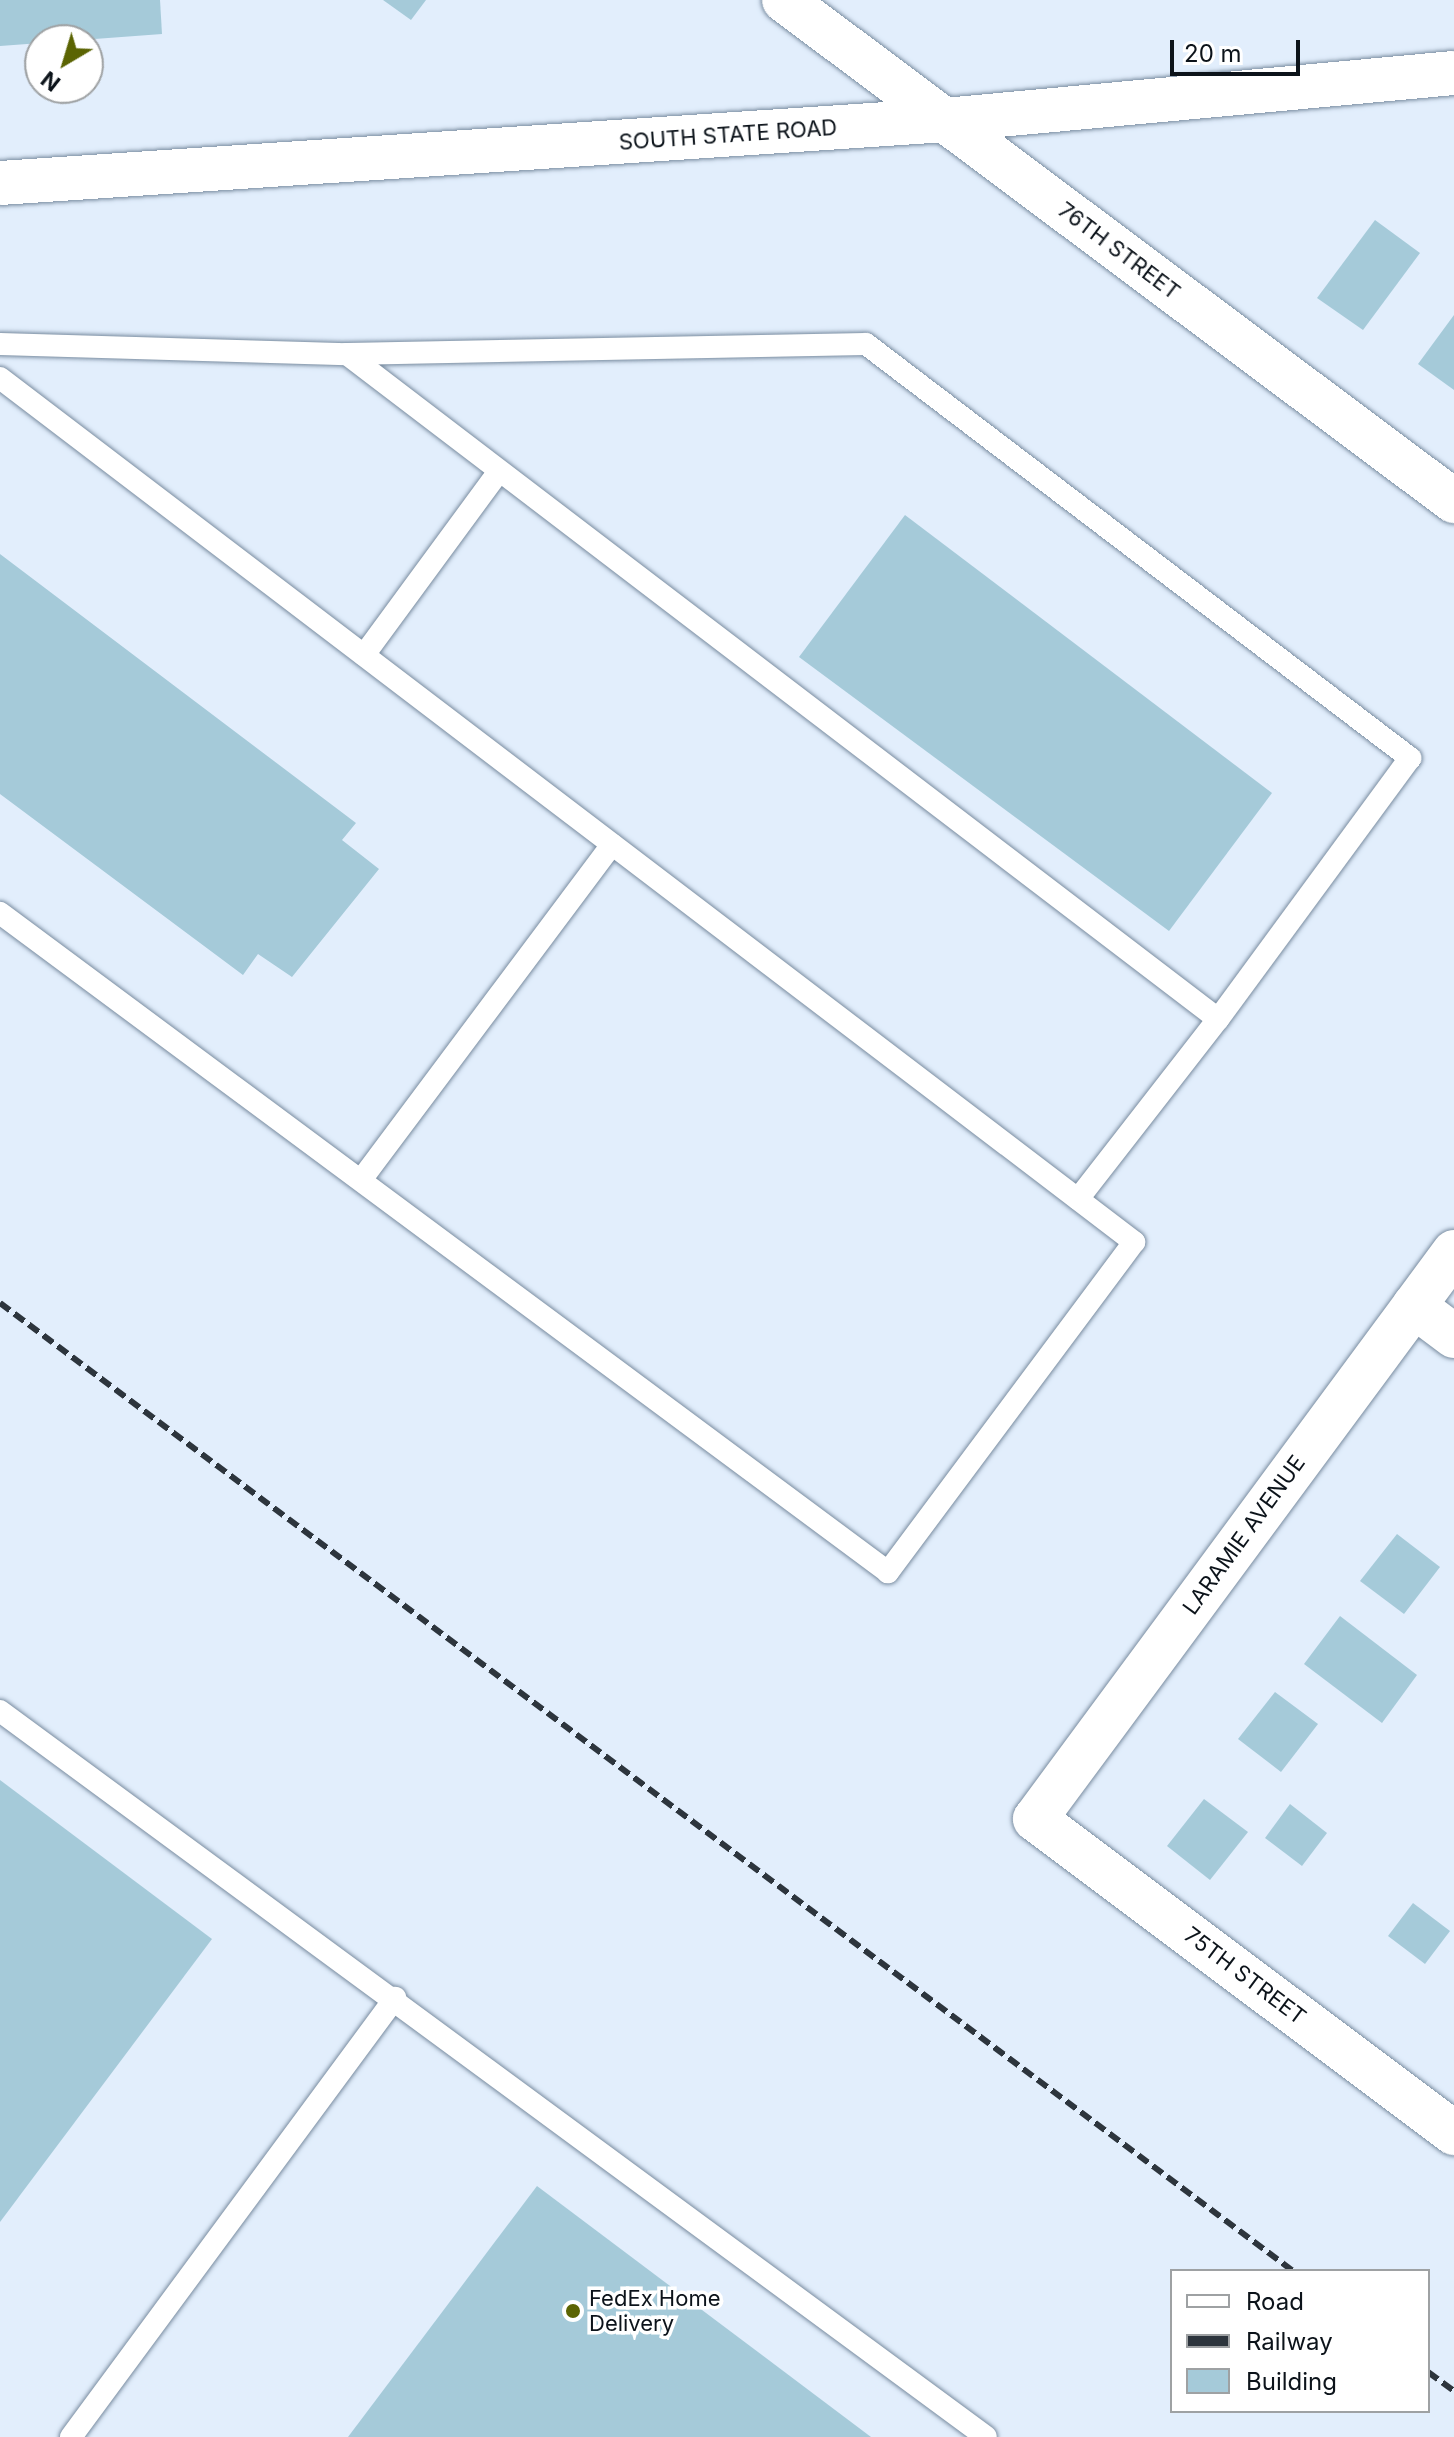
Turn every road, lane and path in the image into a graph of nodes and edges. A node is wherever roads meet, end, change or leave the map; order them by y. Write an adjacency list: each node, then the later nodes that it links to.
1 (784, 0): 3 (street, 76TH STREET)
2 (1454, 73): 3 (street, SOUTH STATE ROAD)
3 (945, 120): 4 (street, SOUTH STATE ROAD); 9 (street, 76TH STREET)
4 (0, 183)
5 (0, 344): 6 (lane)
6 (347, 354): 8 (lane); 13 (lane)
7 (0, 378): 10 (lane)
8 (499, 471): 10 (lane); 13 (lane)
9 (1454, 501)
10 (364, 655): 11 (lane)
11 (612, 844): 14 (lane); 15 (lane)
12 (0, 913): 14 (lane)
13 (1218, 1019): 15 (lane)
14 (361, 1180): 15 (lane)
15 (1078, 1199)
16 (1454, 1252): 17 (street, LARAMIE AVENUE)
17 (1414, 1306): 18 (street); 20 (street, LARAMIE AVENUE)
18 (1454, 1336)
19 (0, 1711): 21 (lane)
20 (1035, 1819): 22 (street, 75TH STREET)
21 (395, 1998): 23 (lane); 24 (lane)
22 (1454, 2133)
23 (71, 2437)
24 (986, 2437)

